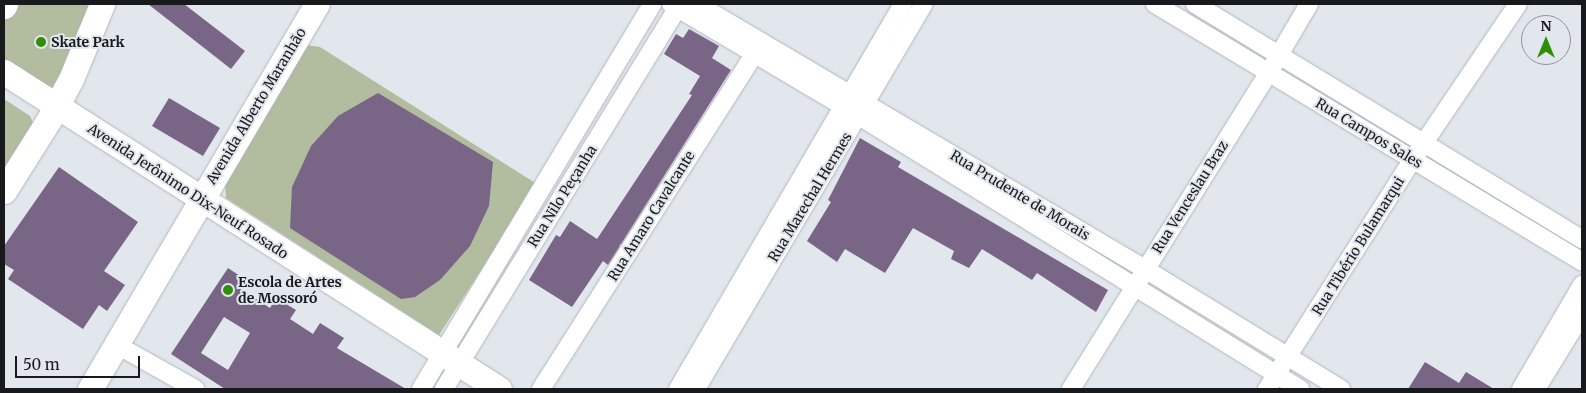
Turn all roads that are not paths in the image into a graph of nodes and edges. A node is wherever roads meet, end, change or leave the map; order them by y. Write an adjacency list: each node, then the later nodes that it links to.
1 (102, 4): 19 (main road)
2 (317, 4): 23 (main road, Avenida Alberto Maranhão)
3 (652, 4): 32 (street, Rua Nilo Peçanha)
4 (697, 4): 12 (street, Rua Prudente de Morais)
5 (903, 4): 17 (street, Rua Marechal Hermes)
6 (924, 4): 18 (street, Rua Marechal Hermes)
7 (1155, 4): 15 (street, Rua Campos Sales)
8 (1195, 4): 13 (street, Rua Campos Sales)
9 (1309, 4): 13 (street, Rua Venceslau Braz)
10 (1518, 4): 20 (street, Rua Tibério Bulamarqui)
11 (676, 5): 12 (street, Rua Prudente de Morais); 32 (street, Rua Nilo Peçanha)
12 (758, 48): 17 (street, Rua Prudente de Morais); 39 (street, Rua Amaro Cavalcante)
13 (1280, 54): 15 (street, Rua Venceslau Braz); 20 (street, Rua Campos Sales)
14 (4, 72): 19 (main road)
15 (1269, 72): 21 (street, Rua Campos Sales); 26 (street, Rua Venceslau Braz)
16 (4, 89): 19 (main road, Avenida Jerônimo Dix-Neuf Rosado)
17 (846, 99): 18 (street, Rua Prudente de Morais); 40 (street, Rua Marechal Hermes)
18 (862, 109): 26 (street, Rua Prudente de Morais); 28 (street, Rua Prudente de Morais); 41 (street, Rua Marechal Hermes)
19 (54, 112): 22 (main road); 23 (main road, Avenida Jerônimo Dix-Neuf Rosado)
20 (1424, 142): 21 (street, Rua Tibério Bulamarqui); 24 (street, Rua Campos Sales)
21 (1413, 159): 25 (street, Rua Campos Sales); 31 (street, Rua Tibério Bulamarqui)
22 (4, 191)
23 (196, 206): 30 (main road, Avenida Alberto Maranhão); 32 (main road, Avenida Jerônimo Dix-Neuf Rosado)
24 (1582, 239)
25 (1582, 262)
26 (1145, 269): 28 (street, Rua Venceslau Braz); 31 (street, Rua Prudente de Morais)
27 (1582, 285): 45 (street)
28 (1134, 286): 33 (street, Rua Prudente de Morais); 42 (street, Rua Venceslau Braz)
29 (1582, 314): 46 (street)
30 (117, 345): 34 (main road, Avenida Alberto Maranhão); 35 (street)
31 (1288, 357): 33 (street, Rua Tibério Bulamarqui); 44 (street, Rua Prudente de Morais)
32 (447, 369): 36 (street, Rua Nilo Peçanha); 37 (main road, Avenida Jerônimo Dix-Neuf Rosado); 38 (main road, Avenida Jerônimo Dix-Neuf Rosado)
33 (1272, 382): 43 (street, Rua Prudente de Morais)
34 (90, 389)
35 (195, 389)
36 (421, 389)
37 (477, 389)
38 (499, 389)
39 (541, 389)
40 (678, 389)
41 (696, 389)
42 (1071, 389)
43 (1300, 389)
44 (1341, 389)
45 (1521, 389)
46 (1536, 389)

